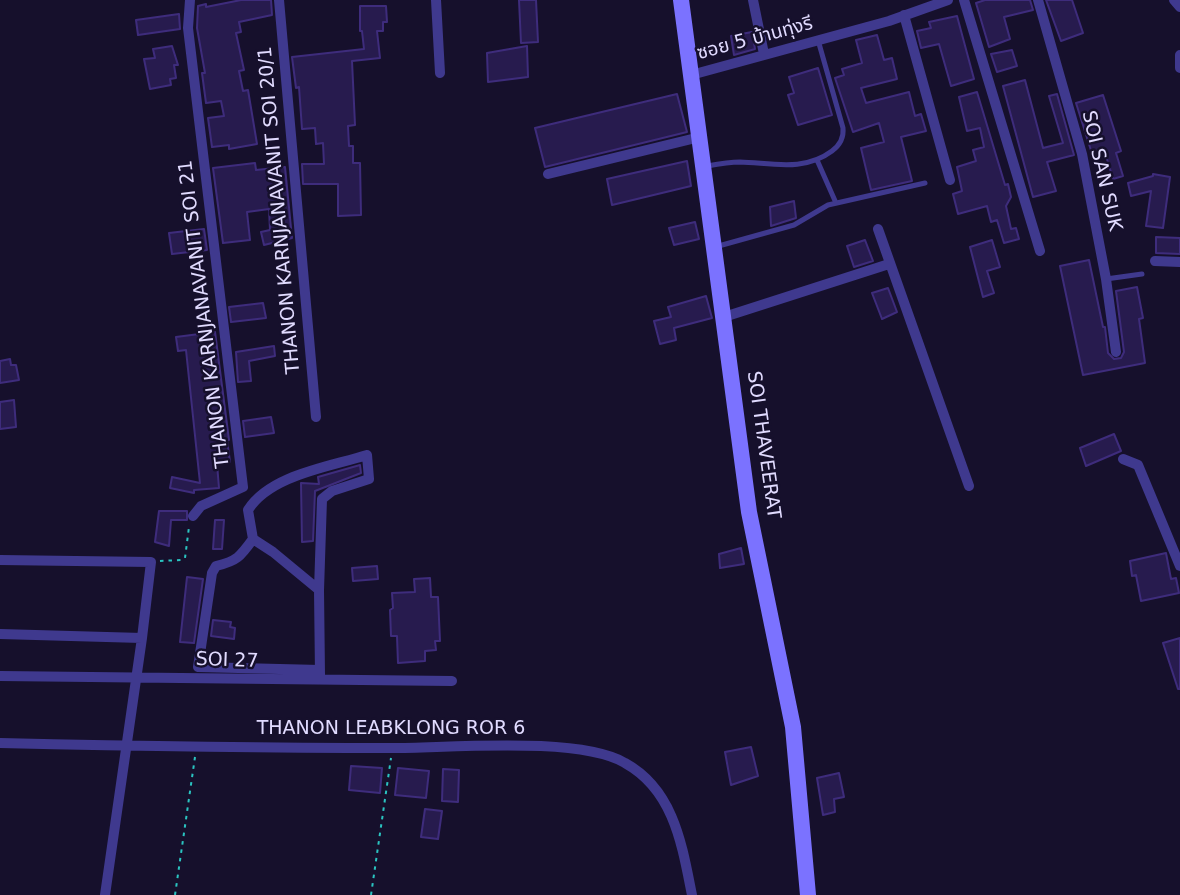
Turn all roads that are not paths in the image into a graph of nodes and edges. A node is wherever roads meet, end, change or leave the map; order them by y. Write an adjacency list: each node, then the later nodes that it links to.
1 (190, 0): 38 (street, THANON KARNJANAVANIT SOI 21)
2 (279, 0): 35 (street, THANON KARNJANAVANIT SOI 20/1)
3 (436, 0): 16 (street)
4 (681, 0): 17 (street, SOI THAVEERAT)
5 (753, 0): 13 (street)
6 (948, 0): 11 (street, ซอย 5 บ้านทุ่งรี)
7 (964, 0): 27 (street)
8 (1038, 0): 32 (street, SOI SAN SUK)
9 (1174, 0): 10 (street)
10 (1180, 7)
11 (904, 15): 12 (street, ซอย 5 บ้านทุ่งรี); 22 (street)
12 (818, 40): 13 (street, ซอย 5 บ้านทุ่งรี); 19 (lane)
13 (764, 54): 17 (street, ซอย 5 บ้านทุ่งรี)
14 (1180, 55): 15 (street)
15 (1180, 68)
16 (440, 73)
17 (691, 75): 18 (street, SOI THAVEERAT)
18 (700, 137): 20 (street, SOI THAVEERAT); 21 (street)
19 (817, 160): 20 (lane); 24 (lane)
20 (704, 167): 26 (street, SOI THAVEERAT)
21 (548, 174)
22 (950, 180)
23 (925, 183): 24 (lane)
24 (836, 203): 26 (lane)
25 (878, 229): 30 (street)
26 (715, 247): 33 (street, SOI THAVEERAT)
27 (1040, 251)
28 (1155, 261): 29 (street)
29 (1180, 262)
30 (889, 264): 33 (street); 37 (street)
31 (1142, 274): 32 (lane)
32 (1107, 279): 34 (street, SOI SAN SUK)
33 (724, 317): 55 (street, SOI THAVEERAT)
34 (1116, 352)
35 (316, 416)
36 (1123, 459): 43 (street)
37 (969, 486)
38 (243, 487): 39 (street); 40 (street, THANON KARNJANAVANIT SOI 21)
39 (248, 510): 41 (street); 44 (street)
40 (193, 516)
41 (253, 539): 44 (street); 47 (street)
42 (0, 560): 46 (street)
43 (1180, 566)
44 (320, 590): 47 (street)
45 (0, 634): 46 (street)
46 (142, 638): 49 (street)
47 (320, 675): 49 (street, SOI 27); 50 (street, SOI 27)
48 (0, 676): 49 (street, SOI 27)
49 (136, 678): 52 (street)
50 (452, 681)
51 (0, 743): 52 (street, THANON LEABKLONG ROR 6)
52 (126, 746): 53 (street); 54 (street, THANON LEABKLONG ROR 6)
53 (105, 895)
54 (692, 895)
55 (808, 895)

